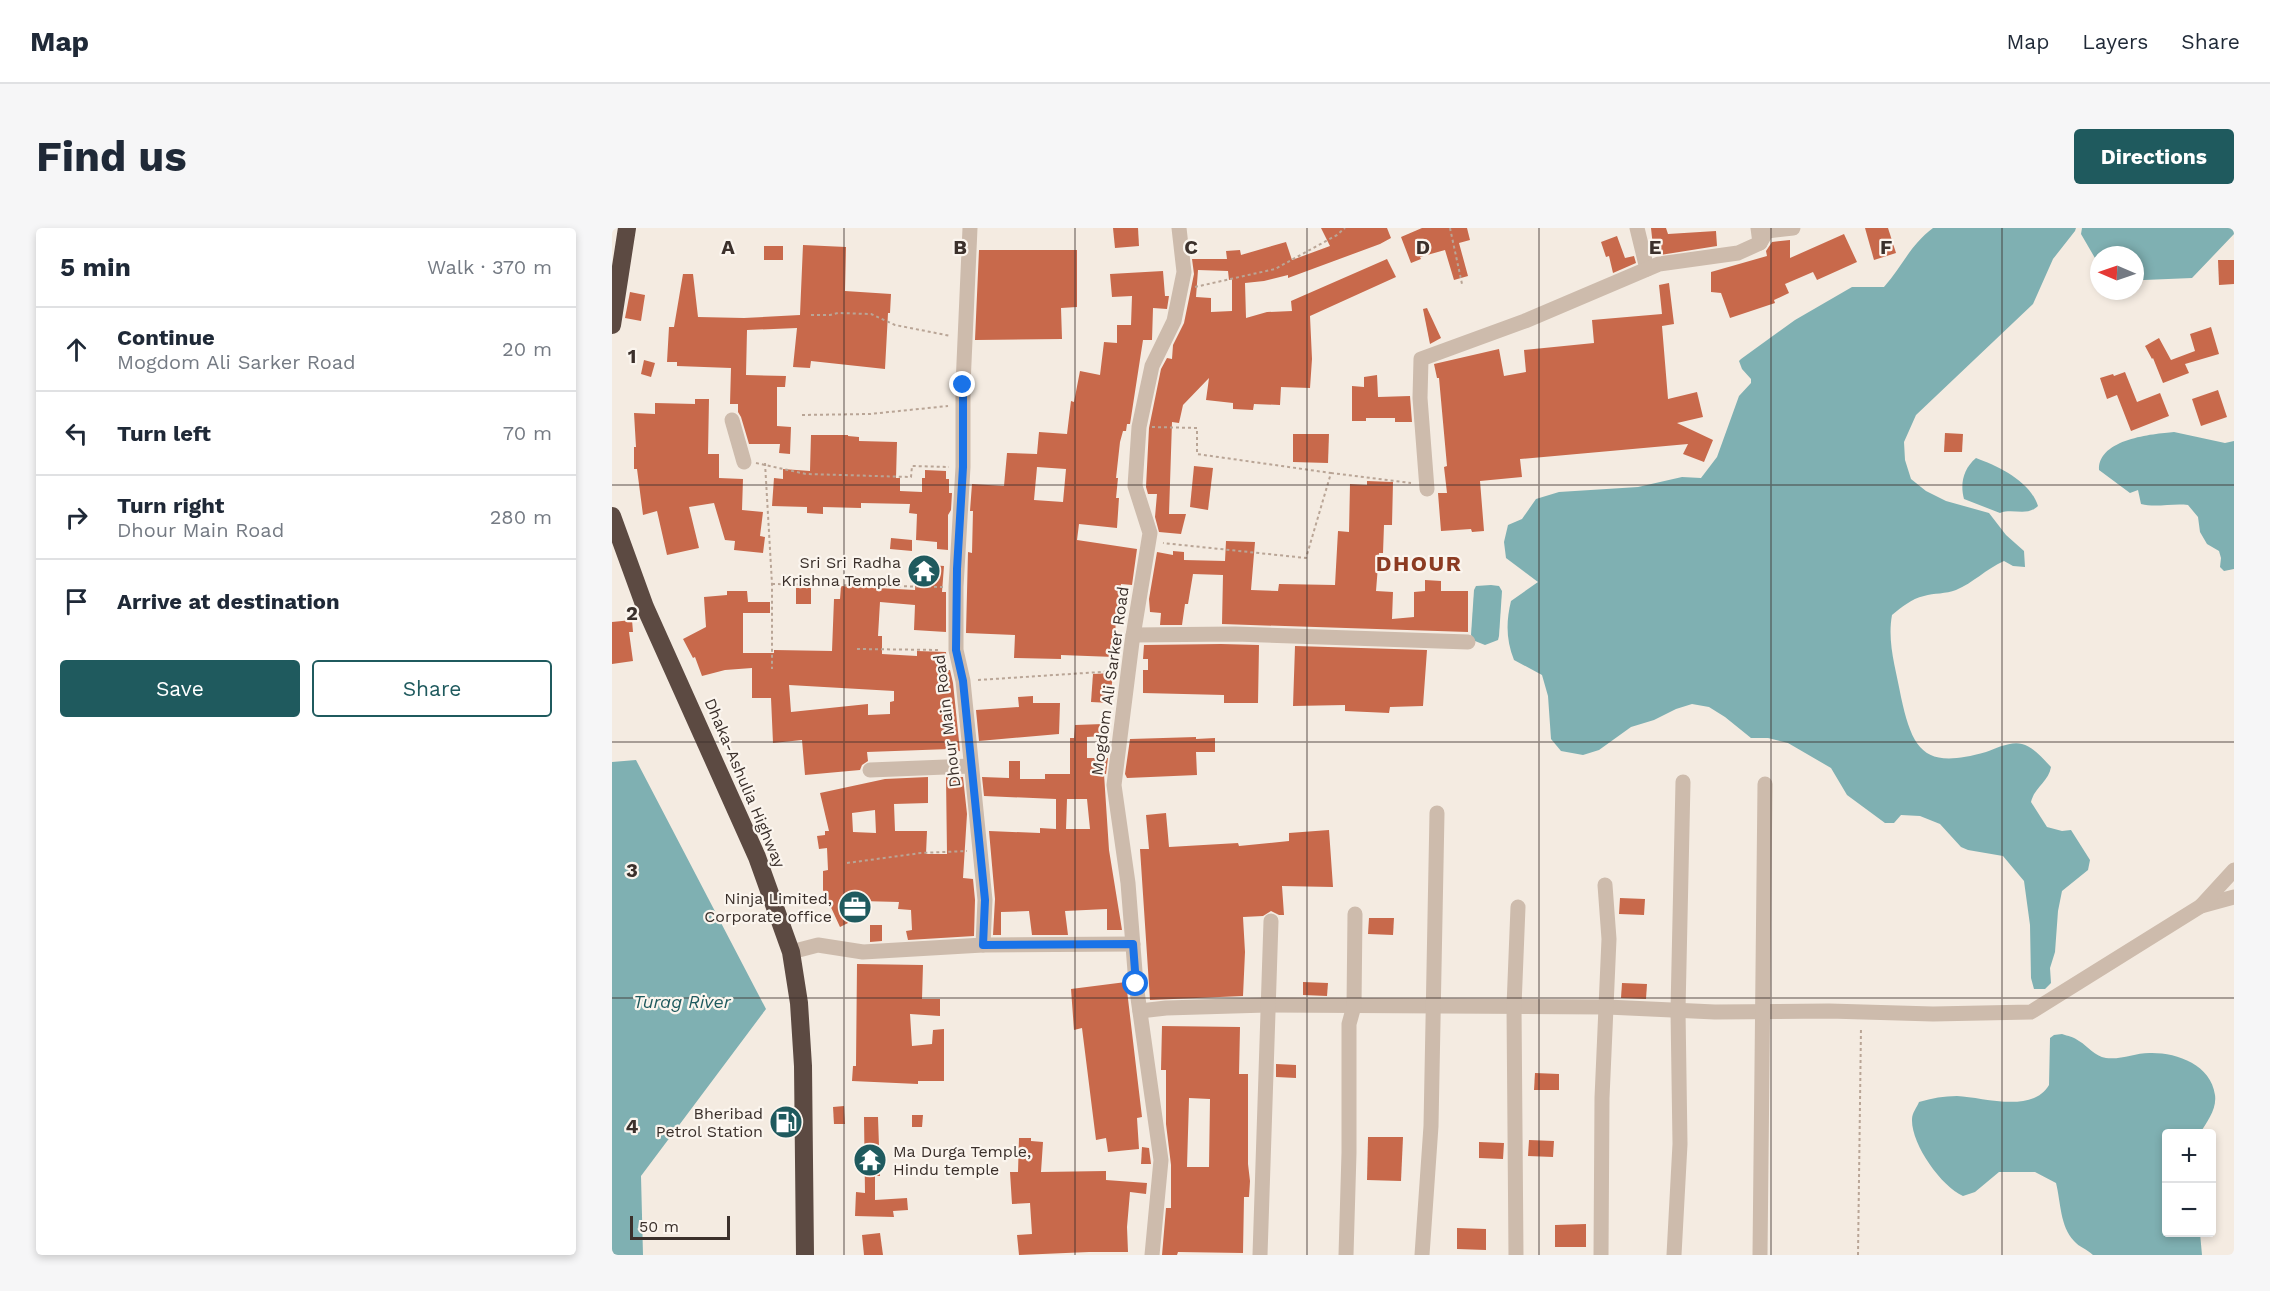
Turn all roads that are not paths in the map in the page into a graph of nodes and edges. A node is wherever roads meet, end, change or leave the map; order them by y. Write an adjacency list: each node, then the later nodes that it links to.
1 (627, 228): 8 (highway)
2 (970, 228): 15 (street, Dhour Main Road)
3 (1179, 228): 13 (street, Mogdom Ali Sarker Road)
4 (1637, 228): 7 (street)
5 (1793, 228): 6 (street)
6 (1759, 236): 7 (street)
7 (1647, 269): 11 (street)
8 (612, 325)
9 (732, 420): 10 (street)
10 (744, 462)
11 (1427, 487)
12 (613, 524): 29 (highway, Dhaka-Ashulia Highway)
13 (1133, 634): 14 (street); 27 (street, Mogdom Ali Sarker Road)
14 (1468, 642)
15 (970, 765): 16 (street); 28 (street, Dhour Main Road)
16 (870, 770)
17 (1683, 782): 35 (street)
18 (1765, 784): 37 (street)
19 (1437, 813): 33 (street)
20 (2234, 870): 23 (street)
21 (1605, 885): 34 (street)
22 (2234, 897): 23 (street)
23 (2201, 906): 37 (street)
24 (1518, 907): 32 (street)
25 (1355, 914): 31 (street)
26 (1271, 921): 30 (street)
27 (1133, 944): 28 (street); 36 (street, Mogdom Ali Sarker Road)
28 (983, 945): 29 (street)
29 (791, 952): 38 (highway, Dhaka-Ashulia Highway)
30 (1267, 1005): 31 (street); 36 (street); 40 (street)
31 (1354, 1006): 33 (street); 41 (street)
32 (1515, 1006): 33 (street); 34 (street); 43 (street)
33 (1431, 1007): 42 (street)
34 (1607, 1007): 35 (street); 44 (street)
35 (1678, 1010): 37 (street); 45 (street)
36 (1140, 1011): 39 (street, Mogdom Ali Sarker Road)
37 (1763, 1012): 46 (street)
38 (805, 1255)
39 (1152, 1255)
40 (1260, 1255)
41 (1346, 1255)
42 (1422, 1255)
43 (1516, 1255)
44 (1601, 1255)
45 (1674, 1255)
46 (1760, 1255)

